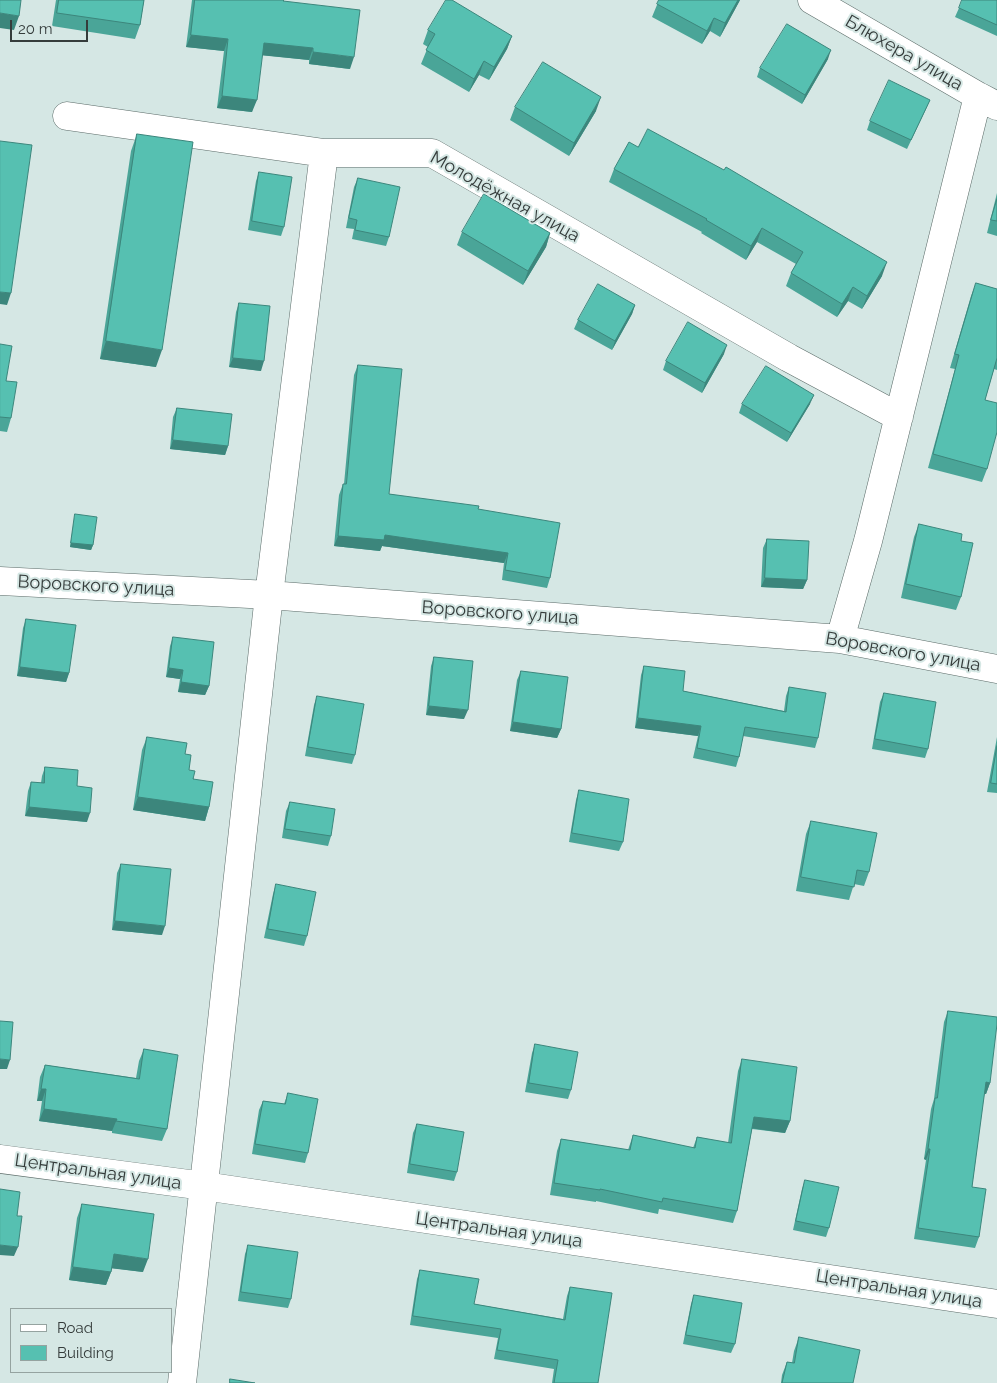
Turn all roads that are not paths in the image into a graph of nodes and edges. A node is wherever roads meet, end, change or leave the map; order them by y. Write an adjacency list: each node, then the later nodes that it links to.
1 (812, 0): 2 (street, Блюхера улица)
2 (988, 101): 5 (street)
3 (67, 116): 4 (street, Молодёжная улица)
4 (324, 153): 5 (street, Молодёжная улица); 7 (street)
5 (899, 418): 8 (street)
6 (0, 581): 7 (street, Воровского улица)
7 (269, 595): 8 (street, Воровского улица); 11 (street)
8 (840, 639): 9 (street, Воровского улица)
9 (997, 669)
10 (0, 1159): 11 (street, Центральная улица)
11 (204, 1186): 12 (street, Центральная улица); 13 (street)
12 (997, 1304)
13 (182, 1383)

